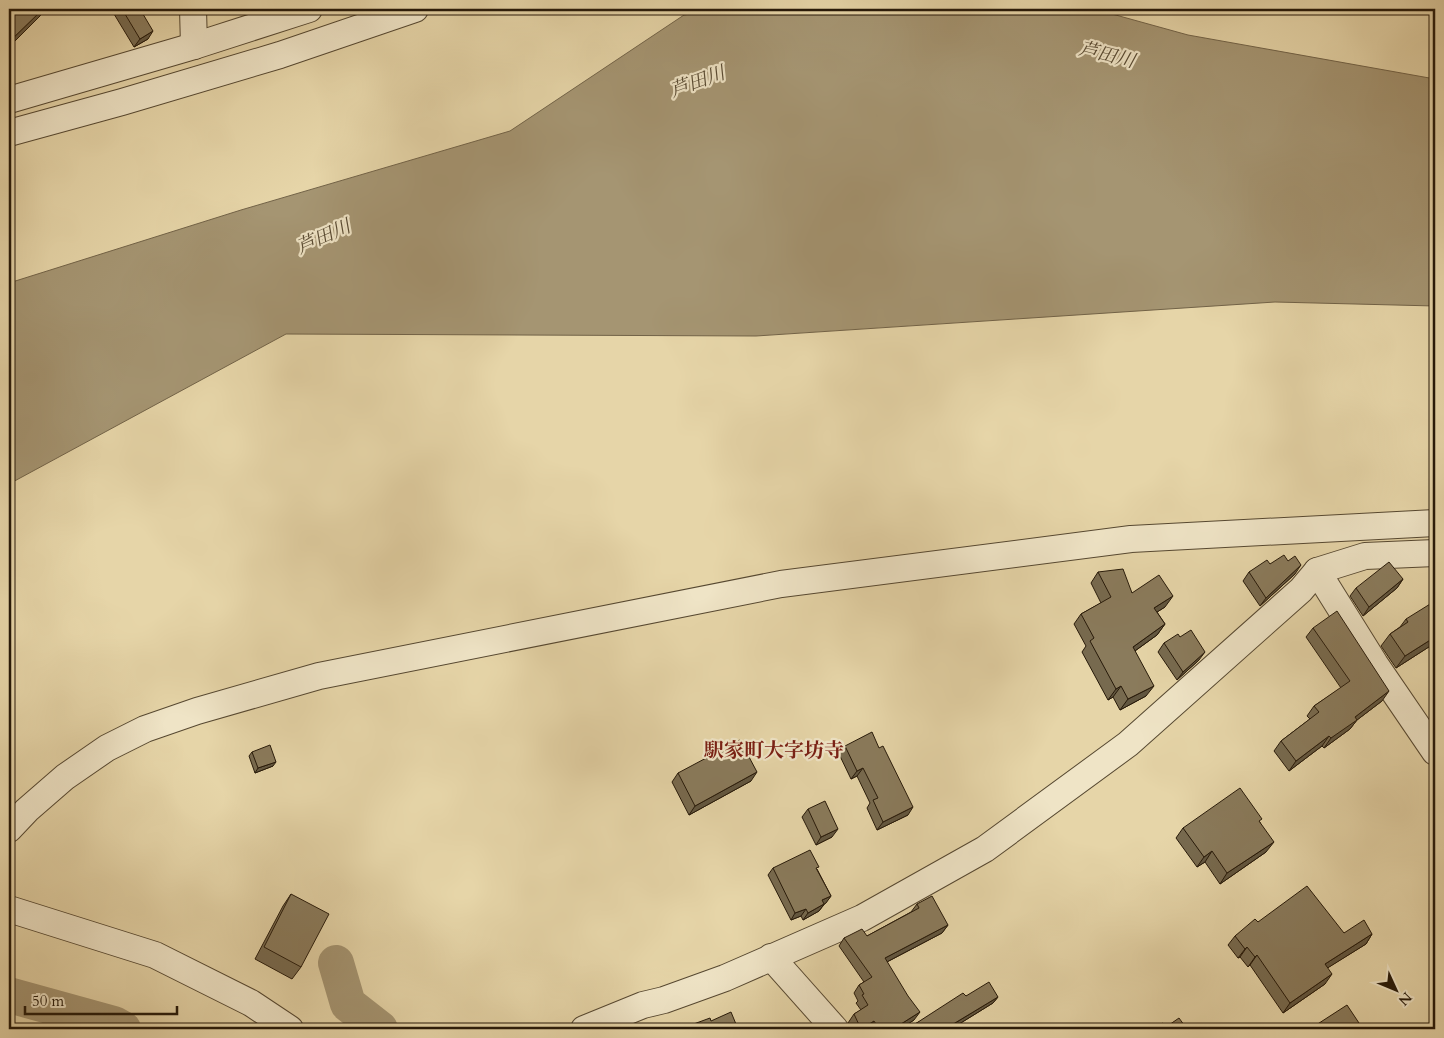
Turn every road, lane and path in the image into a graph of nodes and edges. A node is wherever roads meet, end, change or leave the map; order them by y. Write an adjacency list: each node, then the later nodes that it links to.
1 (193, 9): 4 (street)
2 (309, 9): 4 (street)
3 (416, 9): 7 (street)
4 (194, 46): 5 (street)
5 (164, 55): 6 (street); 7 (street)
6 (9, 100)
7 (11, 132)
8 (1435, 523): 12 (street)
9 (1435, 553): 10 (street)
10 (1316, 571): 11 (street); 14 (street)
11 (1435, 752)
12 (9, 829)
13 (9, 909): 15 (street)
14 (771, 957): 16 (street); 17 (street)
15 (290, 1029)
16 (584, 1029)
17 (835, 1029)

